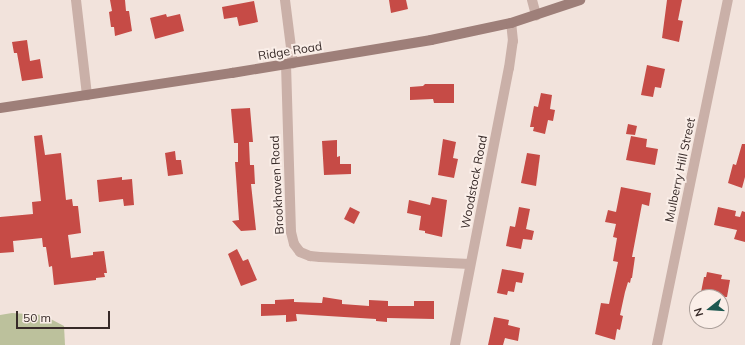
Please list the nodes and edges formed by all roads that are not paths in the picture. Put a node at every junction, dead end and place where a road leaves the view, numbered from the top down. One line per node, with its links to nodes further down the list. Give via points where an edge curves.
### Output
1 (76, 0): 9 (street)
2 (285, 0): 8 (street)
3 (532, 0): 6 (street)
4 (580, 0): 6 (main road, Ridge Road)
5 (728, 0): 13 (street, Mulberry Hill Street)
6 (536, 15): 7 (main road, Ridge Road)
7 (511, 23): 8 (main road, Ridge Road, via 438,39); 11 (street, Woodstock Road, via 513,40 510,68)
8 (290, 64): 9 (main road, Ridge Road); 11 (street, Brookhaven Road, via 291,232 294,244 300,252 320,257)
9 (87, 95): 10 (main road, Ridge Road)
10 (0, 108)
11 (470, 264): 12 (street, Woodstock Road)
12 (455, 345)
13 (657, 345)

